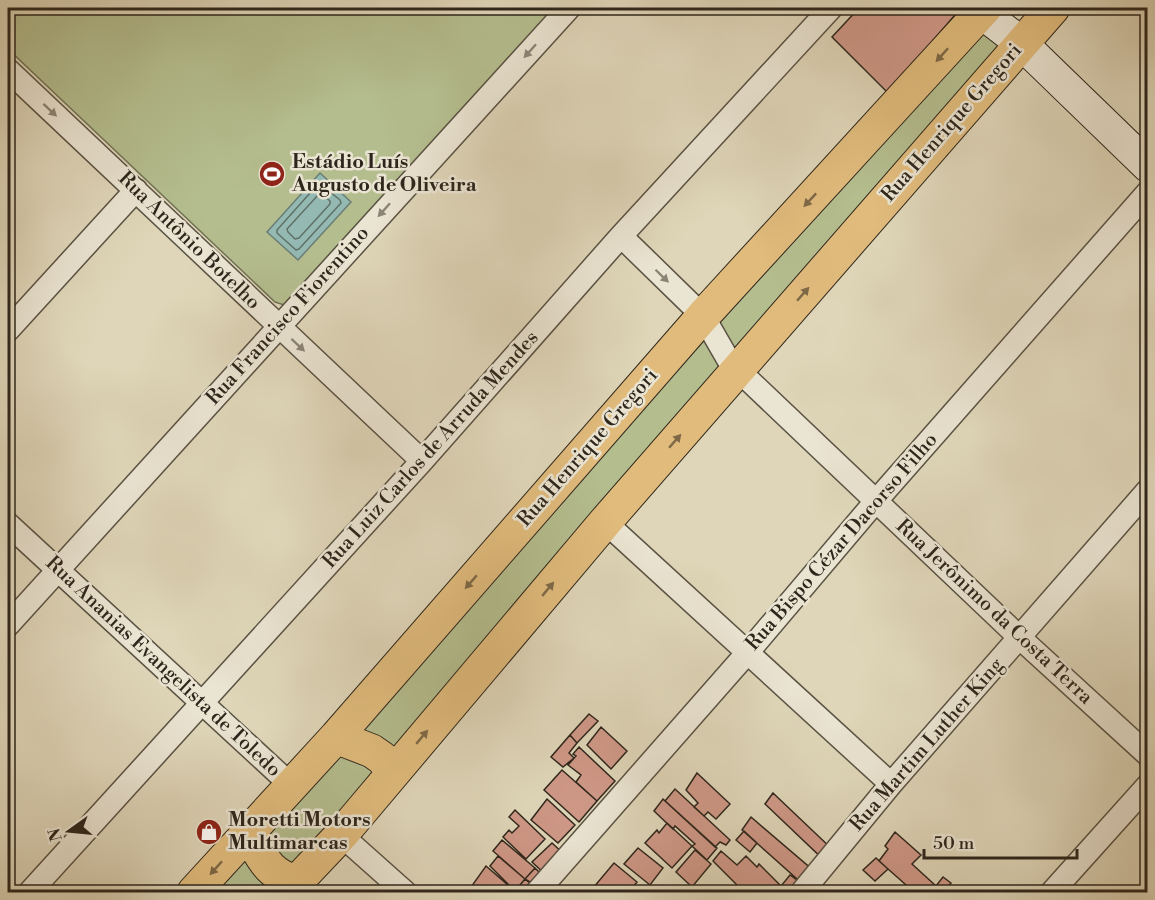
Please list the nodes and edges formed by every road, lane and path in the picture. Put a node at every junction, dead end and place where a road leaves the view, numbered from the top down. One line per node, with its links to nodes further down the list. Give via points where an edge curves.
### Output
1 (569, 8): 12 (street, Rua Francisco Fiorentino, one-way to 12)
2 (831, 8): 10 (street, Rua Luiz Carlos de Arruda Mendes)
3 (1053, 8): 5 (main road, Rua Henrique Gregori)
4 (980, 9): 5 (street); 11 (main road, Rua Henrique Gregori, one-way to 11)
5 (1021, 43): 7 (street); 14 (main road, Rua Henrique Gregori, one-way to 5)
6 (8, 70): 8 (street, Rua Antônio Botelho, one-way to 8)
7 (1148, 166)
8 (136, 190): 12 (street, Rua Antônio Botelho); 13 (street)
9 (1148, 192): 17 (street, Rua Bispo Cézar Dacorso Filho)
10 (621, 236): 11 (street, Rua Jerônimo da Costa Terra, one-way to 11); 15 (street, Rua Luiz Carlos de Arruda Mendes)
11 (703, 316): 14 (street, Rua Jerônimo da Costa Terra); 25 (main road, Rua Henrique Gregori, one-way to 25)
12 (278, 326): 15 (street, Rua Antônio Botelho, one-way to 15); 20 (street, Rua Francisco Fiorentino)
13 (8, 330)
14 (736, 369): 17 (street, Rua Jerônimo da Costa Terra); 18 (main road, Rua Henrique Gregori, one-way to 14)
15 (422, 461): 24 (street, Rua Luiz Carlos de Arruda Mendes)
16 (1148, 490): 22 (street, Rua Martim Luther King)
17 (876, 501): 22 (street, Rua Jerônimo da Costa Terra); 23 (street, Rua Bispo Cézar Dacorso Filho)
18 (605, 522): 23 (street); 27 (main road, Rua Henrique Gregori, one-way to 18)
19 (8, 524): 20 (street, Rua Ananias Evangelista de Toledo)
20 (57, 570): 21 (street, Rua Francisco Fiorentino); 24 (street, Rua Ananias Evangelista de Toledo)
21 (8, 625)
22 (1019, 637): 26 (street, Rua Jerônimo da Costa Terra); 28 (street, Rua Martim Luther King)
23 (748, 652): 28 (street); 37 (street, Rua Bispo Cézar Dacorso Filho)
24 (202, 704): 30 (street, Rua Ananias Evangelista de Toledo); 34 (street, Rua Luiz Carlos de Arruda Mendes)
25 (336, 737): 27 (main road, via 372,751); 30 (main road, Rua Henrique Gregori)
26 (1148, 755)
27 (393, 771): 32 (main road, Rua Henrique Gregori)
28 (891, 784): 38 (street, Rua Martim Luther King)
29 (1148, 784): 39 (street)
30 (291, 785): 31 (main road, Rua Henrique Gregori)
31 (248, 832): 33 (main road, via 273,870); 35 (main road, Rua Henrique Gregori, one-way to 35)
32 (341, 835): 33 (main road, Rua Henrique Gregori); 36 (street)
33 (292, 887)
34 (30, 892)
35 (194, 892)
36 (405, 892)
37 (537, 892)
38 (802, 892)
39 (1052, 892)

